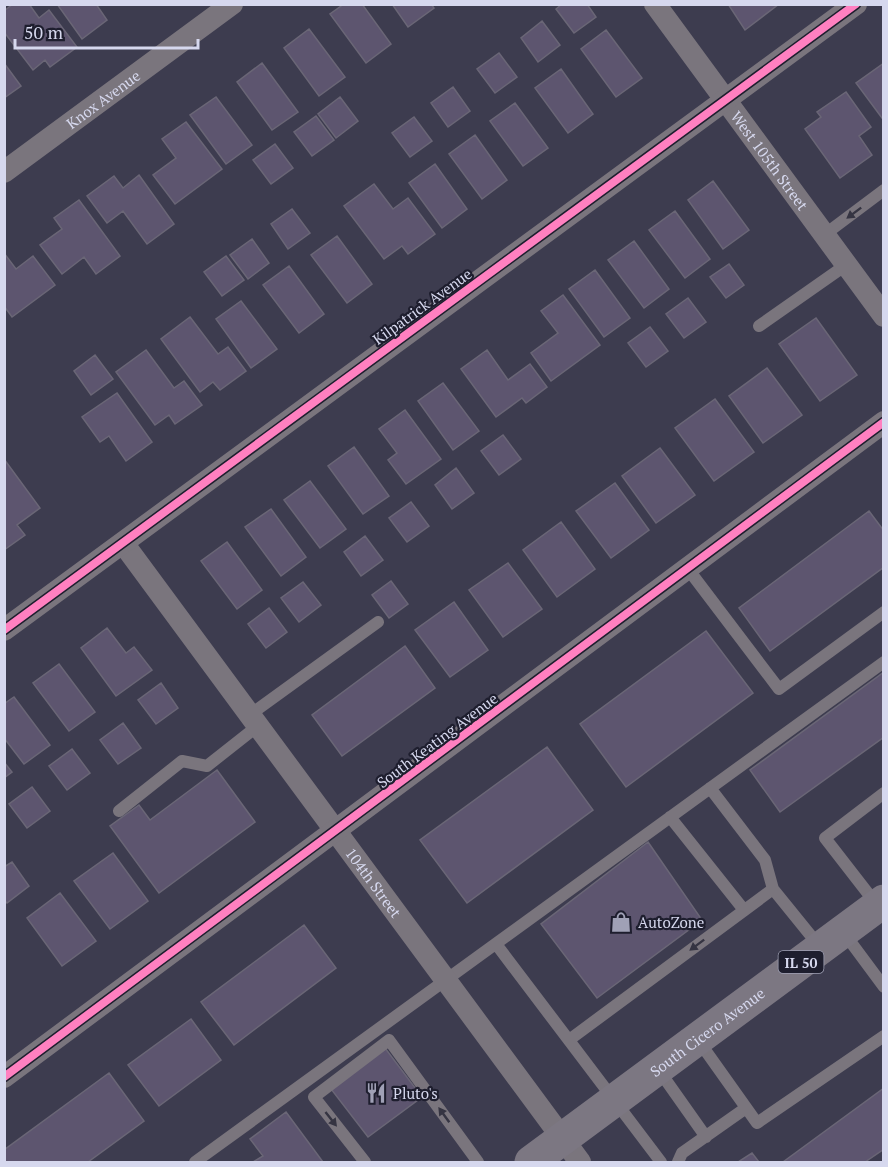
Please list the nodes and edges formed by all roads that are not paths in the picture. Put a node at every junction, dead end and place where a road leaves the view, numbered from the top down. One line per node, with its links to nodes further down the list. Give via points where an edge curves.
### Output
1 (232, 4): 5 (street, Knox Avenue)
2 (655, 4): 4 (street, West 105th Street)
3 (856, 4): 4 (street, Kilpatrick Avenue)
4 (725, 100): 7 (street, West 105th Street); 12 (street, Kilpatrick Avenue)
5 (4, 172)
6 (884, 190): 7 (lane, one-way to 7)
7 (824, 235): 8 (street, West 105th Street)
8 (846, 266): 9 (street, West 105th Street); 10 (lane)
9 (884, 316)
10 (759, 326)
11 (884, 422): 13 (street, South Keating Avenue)
12 (123, 543): 16 (street, Kilpatrick Avenue); 18 (street, 104th Street)
13 (688, 569): 14 (lane, via 779,689); 23 (street, South Keating Avenue)
14 (884, 612)
15 (378, 622): 18 (lane)
16 (4, 630)
17 (884, 662): 19 (lane)
18 (255, 720): 21 (lane, via 207,766 182,761); 23 (street, 104th Street)
19 (710, 788): 22 (lane); 24 (lane, via 765,860)
20 (884, 792): 25 (lane, via 825,838)
21 (119, 811)
22 (670, 817): 26 (lane); 28 (lane)
23 (337, 831): 29 (street, 104th Street); 35 (street, South Keating Avenue)
24 (773, 889): 26 (lane); 27 (lane)
25 (882, 907): 27 (main road, South Cicero Avenue / IL 50)
26 (744, 910): 33 (lane, one-way to 33)
27 (832, 940): 30 (lane); 32 (main road, South Cicero Avenue / IL 50)
28 (496, 944): 29 (lane); 33 (lane)
29 (446, 980): 39 (street, 104th Street); 40 (lane)
30 (884, 987)
31 (884, 1036): 37 (lane, via 757,1123)
32 (698, 1039): 34 (main road, South Cicero Avenue / IL 50); 37 (lane)
33 (569, 1040): 36 (lane)
34 (657, 1069): 36 (main road, South Cicero Avenue / IL 50); 38 (lane)
35 (4, 1077)
36 (614, 1101): 39 (main road, South Cicero Avenue / IL 50); 44 (lane)
37 (746, 1108): 38 (lane)
38 (706, 1137): 45 (lane, via 682,1153)
39 (571, 1151): 43 (main road, South Cicero Avenue / IL 50)
40 (195, 1162)
41 (365, 1162): 42 (lane, one-way to 41, via 389,1040 314,1097)
42 (478, 1162)
43 (531, 1162)
44 (661, 1162)
45 (678, 1162)

